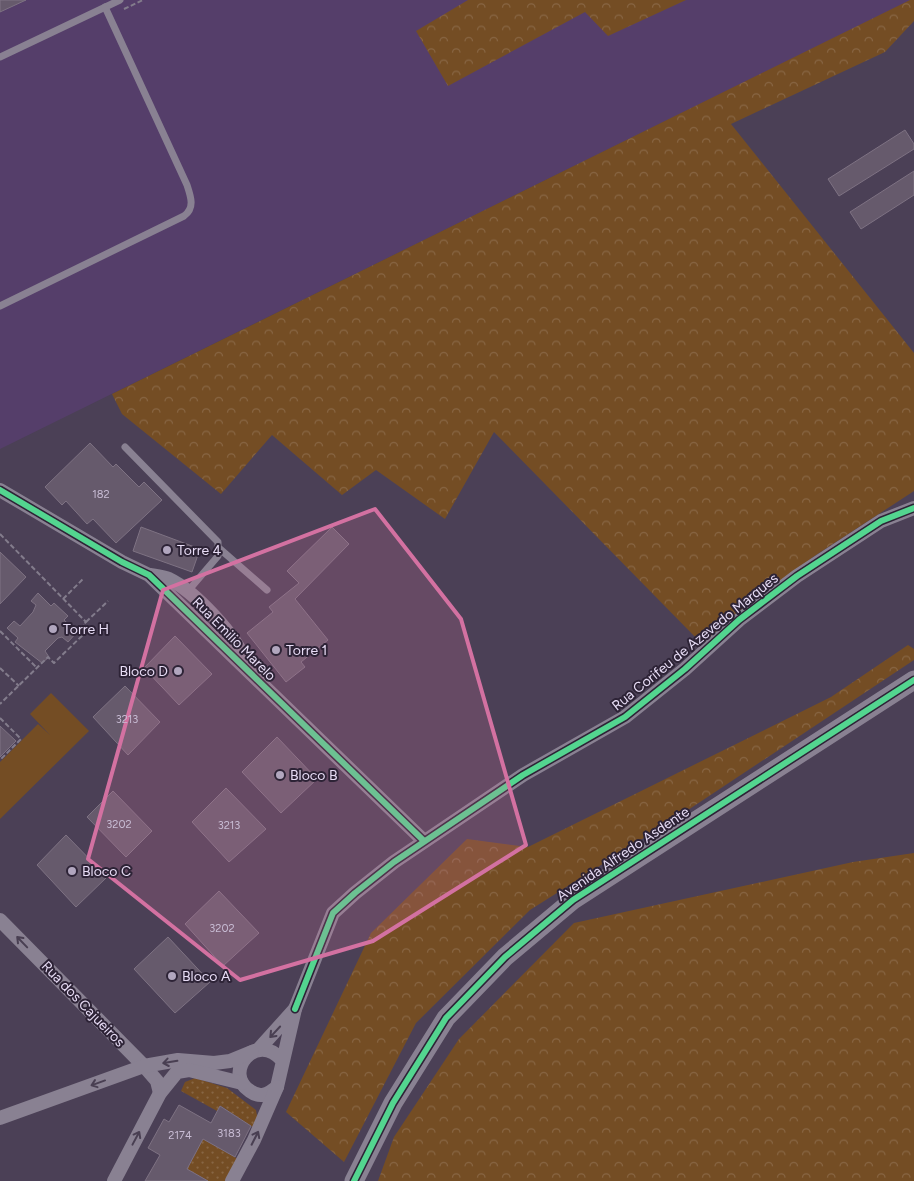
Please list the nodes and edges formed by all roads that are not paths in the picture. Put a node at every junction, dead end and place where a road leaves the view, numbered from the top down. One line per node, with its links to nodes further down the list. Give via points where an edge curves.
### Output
1 (120, 0): 2 (lane)
2 (105, 7): 3 (lane); 4 (lane, via 188,186 191,209 184,216)
3 (0, 57)
4 (0, 306)
5 (125, 447): 8 (lane, via 208,530)
6 (0, 490): 10 (street, Rua Emilio Marelo)
7 (914, 508): 12 (street, Rua Corifeu de Azevedo Marques, via 881,521 797,576 738,620 685,669 625,716 522,775)
8 (220, 549): 9 (lane); 10 (lane, via 218,556)
9 (267, 590)
10 (183, 596): 12 (street, Rua Emilio Marelo, via 215,628 248,672)
11 (914, 680): 24 (street, Avenida Alfredo Asdente, via 574,900 505,957 446,1018 393,1103)
12 (424, 842): 14 (street, Rua Corifeu de Azevedo Marques, via 333,913)
13 (0, 920): 17 (street, Rua dos Cajueiros, one-way to 13)
14 (294, 1009): 15 (street, one-way to 15); 16 (street)
15 (255, 1051): 16 (street, via 272,1052); 17 (street, one-way to 17, via 230,1061 178,1060); 18 (street, via 242,1062)
16 (282, 1060): 19 (street)
17 (144, 1066): 20 (street, Rua dos Cajueiros, via 157,1081); 21 (street, one-way to 21)
18 (242, 1083): 19 (street, via 258,1095 266,1095); 20 (street, via 189,1070 177,1072)
19 (277, 1087): 23 (street, one-way to 19)
20 (160, 1093): 22 (street, one-way to 20)
21 (0, 1118)
22 (114, 1181)
23 (232, 1181)
24 (354, 1181)

